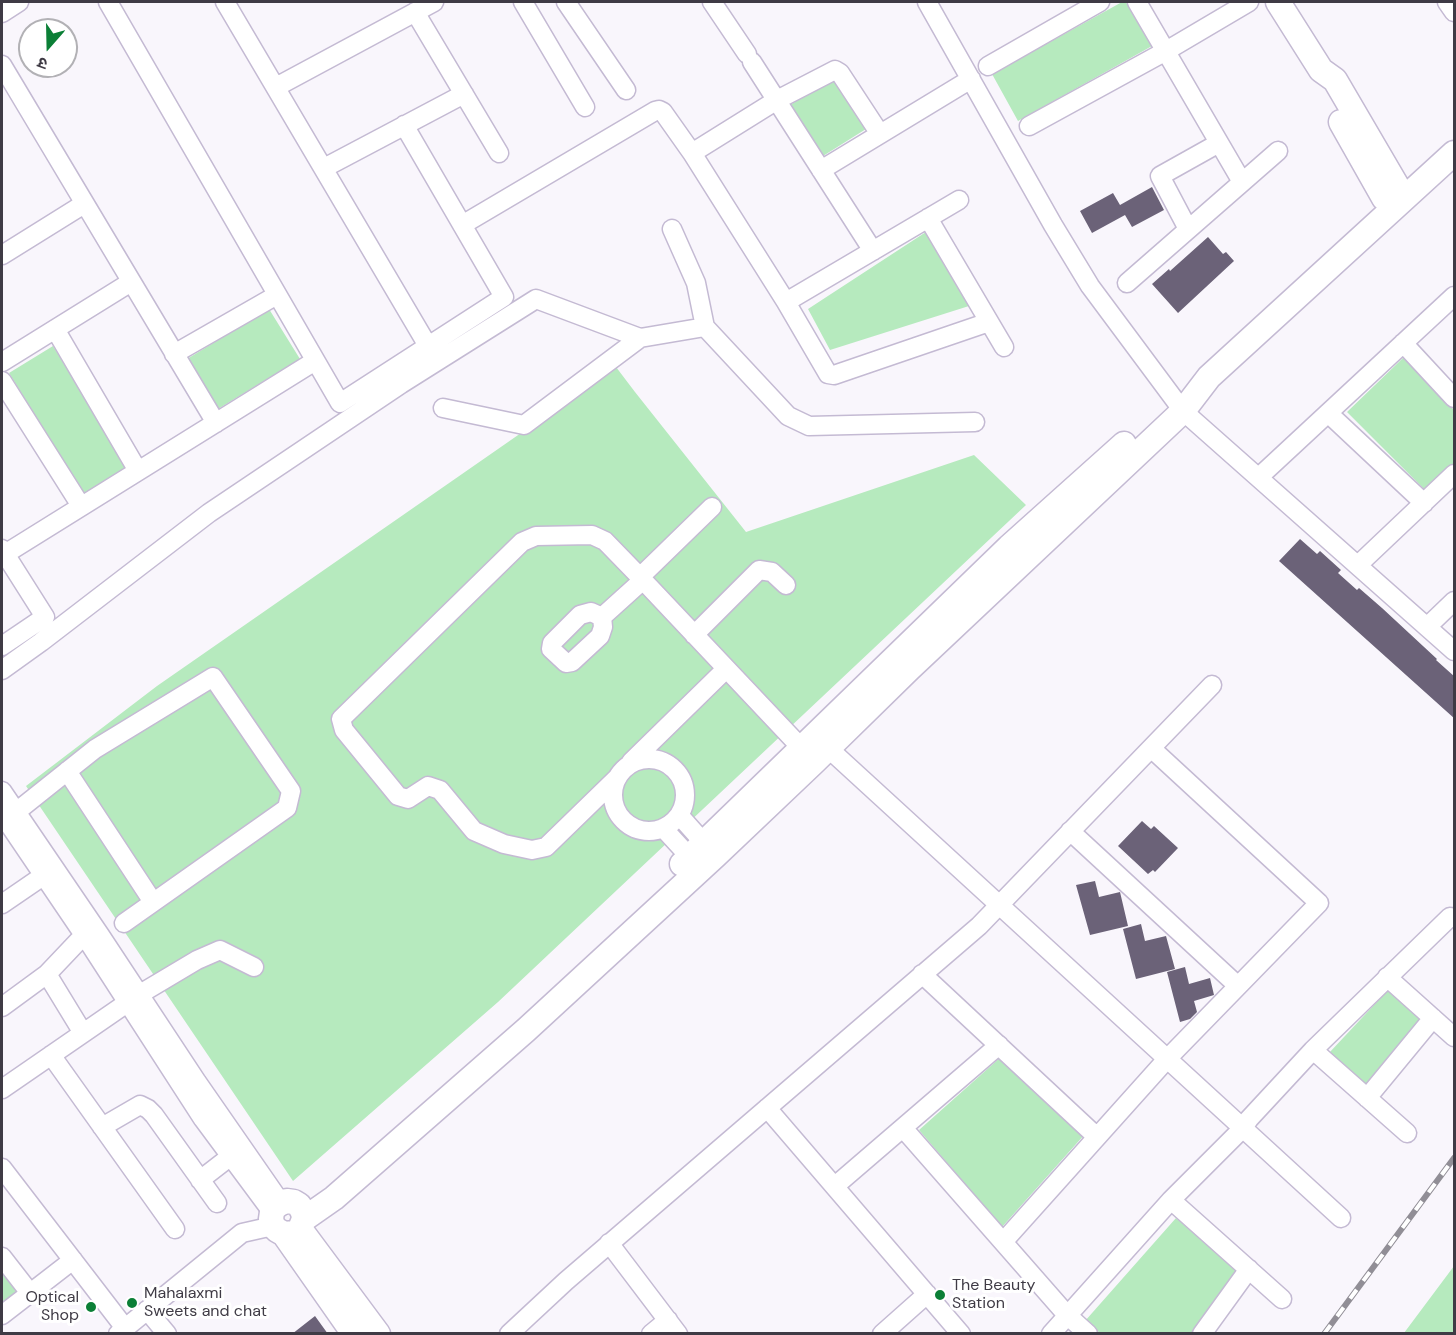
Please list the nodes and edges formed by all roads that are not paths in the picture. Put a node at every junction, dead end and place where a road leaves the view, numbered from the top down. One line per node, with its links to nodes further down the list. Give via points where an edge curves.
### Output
1 (19, 2): 16 (street)
2 (108, 2): 49 (street)
3 (434, 2): 14 (street)
4 (523, 2): 25 (street)
5 (566, 2): 22 (street)
6 (712, 2): 24 (street)
7 (927, 2): 20 (street)
8 (1100, 2): 19 (street)
9 (1137, 2): 17 (street)
10 (1249, 2): 17 (street)
11 (1278, 2): 38 (main road, via 1321,70 1322,88)
12 (1447, 2): 15 (street)
13 (232, 4): 21 (street)
14 (415, 12): 21 (street); 23 (street)
15 (1455, 12)
16 (2, 13)
17 (1166, 51): 27 (street); 30 (street)
18 (2, 65): 40 (street)
19 (988, 66)
20 (971, 79): 29 (street); 64 (street, via 1090,286)
21 (276, 87): 35 (street)
22 (626, 90)
23 (464, 94): 26 (street); 32 (street)
24 (777, 100): 29 (street, via 838,71); 33 (street); 36 (street)
25 (585, 107)
26 (404, 125): 35 (street); 42 (street)
27 (1029, 126)
28 (1455, 133): 38 (main road)
29 (880, 135): 36 (street)
30 (1219, 143): 37 (street); 44 (street, via 1160,176)
31 (1278, 151): 37 (street)
32 (499, 153)
33 (692, 153): 42 (street, via 663,112 655,111); 51 (street)
34 (1455, 153): 38 (main road)
35 (324, 168): 57 (street)
36 (821, 170): 45 (street)
37 (1242, 182): 44 (street)
38 (1394, 198): 64 (main road, via 1335,243)
39 (959, 200): 41 (street)
40 (84, 204): 46 (street); 47 (street)
41 (928, 218): 45 (street); 52 (street)
42 (462, 225): 57 (street, via 504,297)
43 (672, 229): 53 (street, via 696,283)
44 (1188, 229): 48 (street)
45 (873, 251): 51 (street)
46 (2, 255)
47 (131, 282): 54 (street); 59 (street)
48 (1127, 284)
49 (277, 295): 59 (street); 60 (street)
50 (1455, 296): 56 (street)
51 (786, 302): 52 (street, via 825,372 831,375)
52 (989, 322): 58 (street)
53 (705, 327): 55 (street); 67 (street, via 788,416 809,426)
54 (55, 329): 61 (street); 69 (street)
55 (640, 338): 65 (street, via 524,425); 86 (street, via 536,299 209,513)
56 (1403, 343): 63 (street); 66 (street)
57 (428, 346): 60 (street, via 340,403)
58 (1004, 347)
59 (174, 354): 68 (street)
60 (315, 361): 68 (street)
61 (2, 362)
62 (2, 381): 73 (street)
63 (1455, 398)
64 (1178, 405): 71 (street); 88 (main road, via 1009,547)
65 (443, 408)
66 (1328, 413): 71 (street); 72 (street)
67 (975, 422)
68 (216, 423): 69 (street)
69 (138, 471): 73 (street)
70 (1455, 474): 72 (street)
71 (1259, 477): 76 (street)
72 (1424, 503): 76 (street)
73 (81, 506): 75 (street)
74 (712, 507): 77 (street)
75 (3, 551): 83 (street, via 45,617)
76 (1358, 565): 81 (street)
77 (642, 578): 80 (street); 82 (street); 91 (street, via 604,541 592,535 536,536 522,542 341,719 344,730 398,796 408,800 428,786 440,790 474,831 504,844 532,850 546,847)
78 (786, 585): 82 (street, via 772,572 759,570)
79 (1455, 602): 81 (street)
80 (602, 617)
81 (1428, 626): 84 (street)
82 (694, 635): 85 (street)
83 (2, 646)
84 (1455, 651)
85 (726, 669): 88 (street); 91 (street)
86 (2, 670)
87 (1212, 685): 89 (street)
88 (815, 748): 97 (main road); 101 (street)
89 (1151, 748): 96 (street); 109 (street, via 1319,903)
90 (67, 771): 93 (street); 99 (street); 99 (street, via 95,749 213,677 291,791 287,808)
91 (622, 772): 94 (street, via 637,761 649,759 671,767 684,785); 95 (street, via 614,788 618,812 635,828)
92 (2, 791): 93 (street)
93 (9, 813): 98 (street)
94 (679, 815): 95 (street); 97 (street)
95 (663, 828): 97 (street)
96 (1070, 831): 101 (street); 109 (street)
97 (702, 856): 134 (main road)
98 (49, 873): 100 (street); 104 (street)
99 (153, 902): 103 (street)
100 (2, 904)
101 (999, 904): 107 (street); 118 (street)
102 (1455, 918): 108 (street, via 1450,917)
103 (124, 923)
104 (89, 931): 106 (street); 110 (street)
105 (254, 967): 110 (street, via 220,950)
106 (47, 974): 111 (street); 113 (street)
107 (922, 974): 115 (street); 122 (street)
108 (1387, 977): 112 (street); 116 (street)
109 (1238, 986): 118 (street)
110 (133, 998): 113 (street); 120 (street)
111 (2, 1007)
112 (1433, 1018): 114 (street); 121 (street)
113 (83, 1033): 117 (street)
114 (1455, 1037)
115 (999, 1045): 124 (street); 127 (street)
116 (1313, 1050): 121 (street); 125 (street)
117 (51, 1055): 119 (street); 123 (street)
118 (1167, 1059): 125 (street); 127 (street)
119 (3, 1086)
120 (191, 1086): 128 (street, via 203,1119); 134 (street)
121 (1367, 1098): 126 (street)
122 (768, 1108): 131 (street); 138 (street)
123 (102, 1127): 130 (street, via 140,1105 148,1108); 136 (street)
124 (903, 1128): 131 (street); 137 (street)
125 (1243, 1128): 132 (street); 135 (street)
126 (1407, 1132)
127 (1097, 1137): 137 (street)
128 (231, 1156): 130 (street); 134 (street)
129 (2, 1168): 140 (street)
130 (200, 1180): 133 (street)
131 (835, 1186): 143 (street)
132 (1171, 1200): 141 (street); 147 (street)
133 (217, 1203)
134 (287, 1218): 145 (street, via 242,1233); 151 (main road); 152 (main road)
135 (1341, 1218)
136 (175, 1229)
137 (1003, 1242): 147 (street)
138 (609, 1243): 148 (street); 153 (street)
139 (2, 1257): 142 (street)
140 (73, 1260): 142 (street); 149 (street)
141 (1249, 1269): 144 (street); 159 (street)
142 (30, 1293): 146 (street)
143 (927, 1294): 155 (street); 156 (street)
144 (1282, 1299)
145 (147, 1310): 149 (street); 150 (street)
146 (2, 1315)
147 (1067, 1315): 157 (street); 158 (street)
148 (673, 1327): 154 (street)
149 (121, 1331)
150 (167, 1334)
151 (354, 1334)
152 (378, 1334)
153 (509, 1334)
154 (651, 1334)
155 (882, 1334)
156 (961, 1334)
157 (1051, 1334)
158 (1088, 1334)
159 (1202, 1334)

